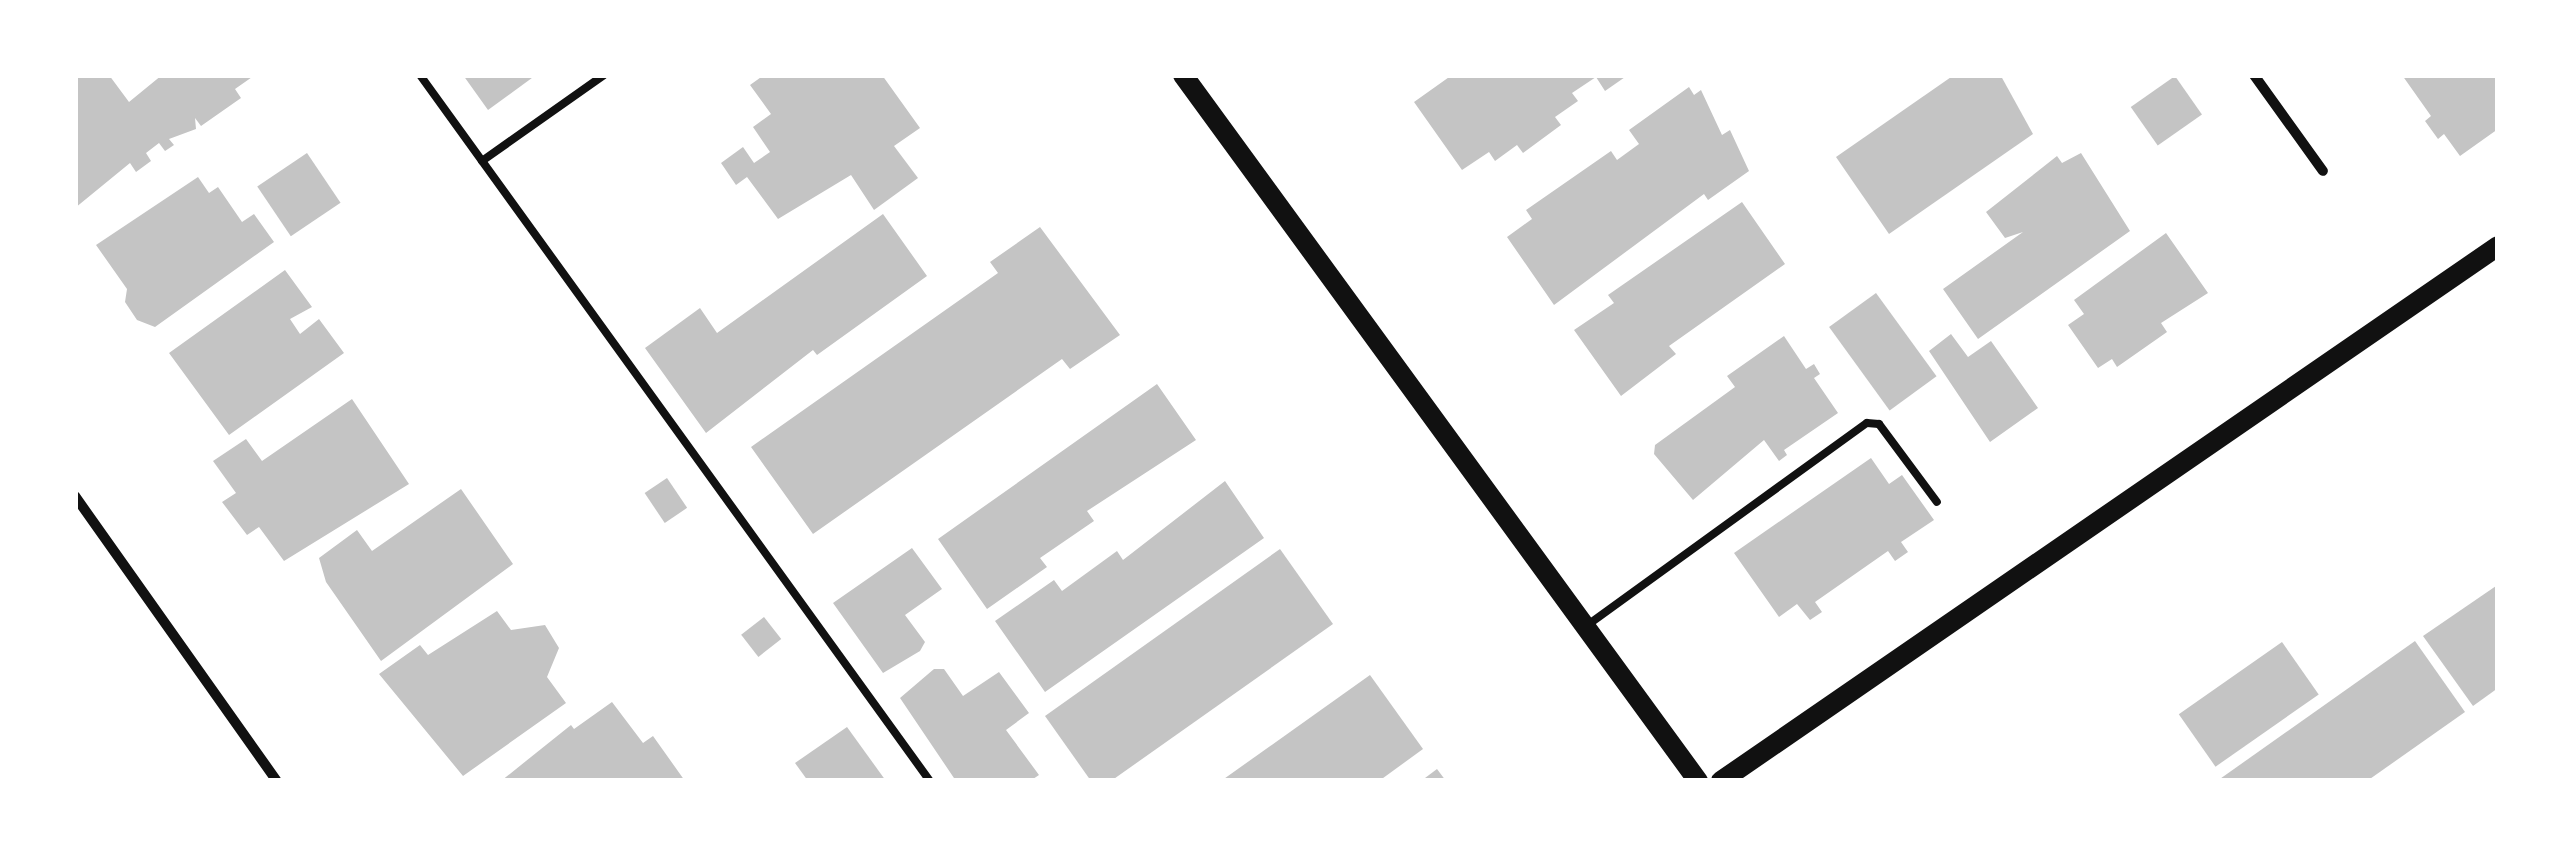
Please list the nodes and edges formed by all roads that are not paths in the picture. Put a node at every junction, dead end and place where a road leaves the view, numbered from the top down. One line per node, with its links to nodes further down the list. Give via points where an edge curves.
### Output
1 (420, 75): 5 (lane)
2 (604, 75): 5 (lane)
3 (1183, 75): 10 (main road)
4 (2254, 75): 6 (street)
5 (482, 161): 12 (lane)
6 (2323, 171)
7 (2498, 246): 14 (main road)
8 (75, 496): 11 (street)
9 (1938, 502): 10 (lane, via 1879,424 1867,424)
10 (1585, 627): 13 (main road)
11 (277, 781)
12 (930, 781)
13 (1698, 781)
14 (1721, 781)

